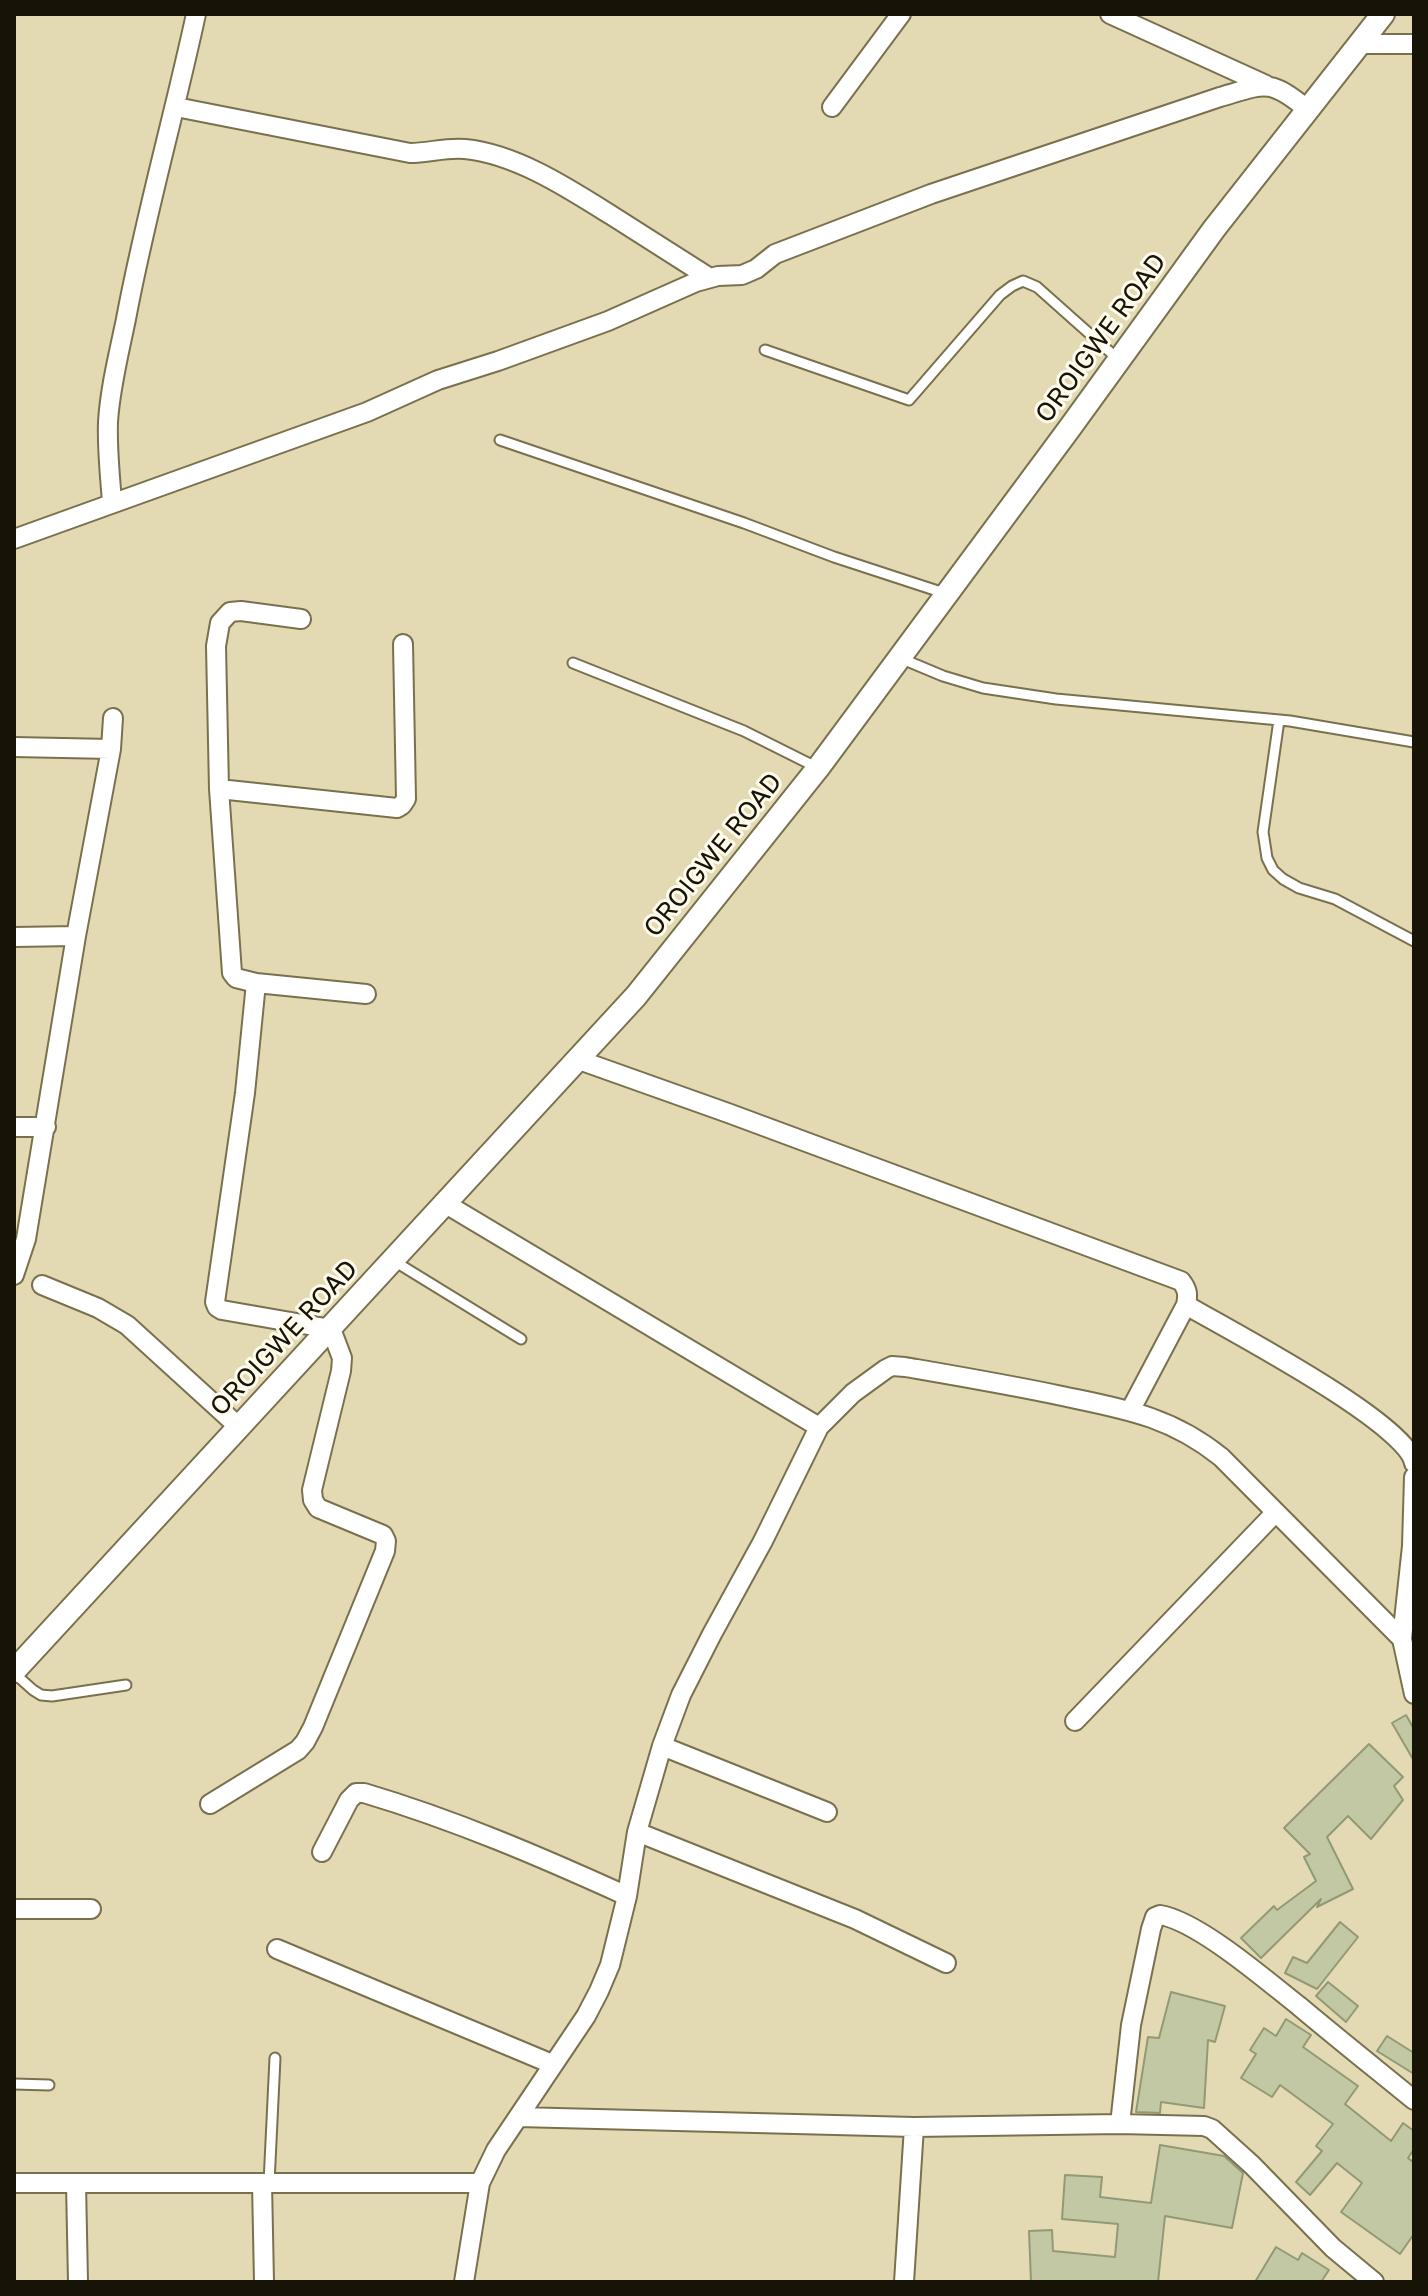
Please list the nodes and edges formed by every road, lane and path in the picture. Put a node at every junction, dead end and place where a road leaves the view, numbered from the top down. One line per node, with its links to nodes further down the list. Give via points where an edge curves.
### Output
1 (196, 14): 8 (street)
2 (901, 14): 9 (street)
3 (1110, 14): 7 (street)
4 (1383, 14): 5 (street, OROIGWE ROAD)
5 (1360, 44): 6 (street); 10 (street, OROIGWE ROAD)
6 (1414, 44)
7 (1266, 85): 10 (street); 11 (street, via 931,194 775,254 742,275)
8 (176, 107): 11 (street, via 410,153 450,148 492,154 570,189); 15 (street, via 134,276 108,420)
9 (832, 107)
10 (1307, 109): 13 (street, OROIGWE ROAD)
11 (710, 278): 15 (street, via 367,412)
12 (765, 350): 13 (lane, via 909,400 1000,295 1023,281 1037,287)
13 (1119, 360): 17 (street, OROIGWE ROAD)
14 (500, 440): 17 (lane)
15 (112, 502): 16 (street)
16 (14, 539)
17 (948, 594): 20 (street, OROIGWE ROAD)
18 (301, 619): 28 (street, via 241,611 230,612 220,623)
19 (403, 644): 28 (street, via 402,805)
20 (900, 658): 23 (lane, via 983,688); 27 (street, OROIGWE ROAD)
21 (573, 663): 27 (lane, via 744,731)
22 (113, 718): 26 (street)
23 (1279, 720): 24 (lane); 31 (lane, via 1263,832 1273,870 1299,888 1335,899)
24 (1414, 742)
25 (14, 747): 26 (street)
26 (111, 749): 29 (street)
27 (818, 768): 34 (street, OROIGWE ROAD)
28 (219, 789): 32 (street, via 232,973)
29 (76, 936): 30 (street); 36 (street)
30 (14, 937)
31 (1414, 941)
32 (256, 983): 33 (street); 42 (street, via 215,1302 222,1310)
33 (366, 994)
34 (579, 1060): 37 (street, OROIGWE ROAD); 41 (street, via 1164,1274 1187,1288)
35 (14, 1127): 36 (street)
36 (46, 1127): 39 (street, via 26,1239)
37 (446, 1204): 38 (street, OROIGWE ROAD); 46 (street)
38 (394, 1261): 42 (street, OROIGWE ROAD); 43 (lane)
39 (14, 1275)
40 (42, 1285): 45 (street, via 127,1325)
41 (1186, 1305): 44 (street); 47 (street, via 1335,1391 1408,1448)
42 (331, 1329): 45 (street, OROIGWE ROAD); 56 (street, via 341,1371 313,1500 318,1508 383,1535 385,1551 305,1742)
43 (521, 1339)
44 (1130, 1411): 46 (street, via 892,1366 853,1393); 49 (street, via 1200,1440)
45 (239, 1427): 51 (street, OROIGWE ROAD)
46 (819, 1427): 55 (street, via 681,1695)
47 (1414, 1463)
48 (1414, 1477): 50 (street)
49 (1275, 1513): 50 (street); 54 (street)
50 (1402, 1639): 53 (street)
51 (14, 1672): 52 (lane, via 41,1695)
52 (126, 1685)
53 (1414, 1694)
54 (1075, 1721)
55 (662, 1746): 57 (street); 58 (street)
56 (210, 1804)
57 (827, 1812)
58 (637, 1832): 60 (street); 64 (street, via 855,1919)
59 (322, 1852): 60 (street, via 349,1800 364,1793 439,1815)
60 (627, 1896): 66 (street, via 599,1991)
61 (14, 1909): 62 (street)
62 (91, 1909)
63 (277, 1949): 66 (street)
64 (946, 1963)
65 (275, 2058): 75 (lane)
66 (552, 2064): 70 (street)
67 (14, 2084): 68 (lane)
68 (49, 2085)
69 (1414, 2100): 71 (street, via 1249,1966 1181,1922 1160,1915 1151,1929 1131,2025)
70 (518, 2117): 72 (street); 76 (street)
71 (1120, 2124): 72 (street); 81 (street, via 1212,2129)
72 (914, 2127): 80 (street)
73 (14, 2183): 74 (street)
74 (76, 2183): 75 (street); 77 (street)
75 (266, 2183): 76 (street); 78 (street)
76 (480, 2183): 79 (street)
77 (78, 2282)
78 (264, 2282)
79 (464, 2282)
80 (904, 2282)
81 (1374, 2282)

